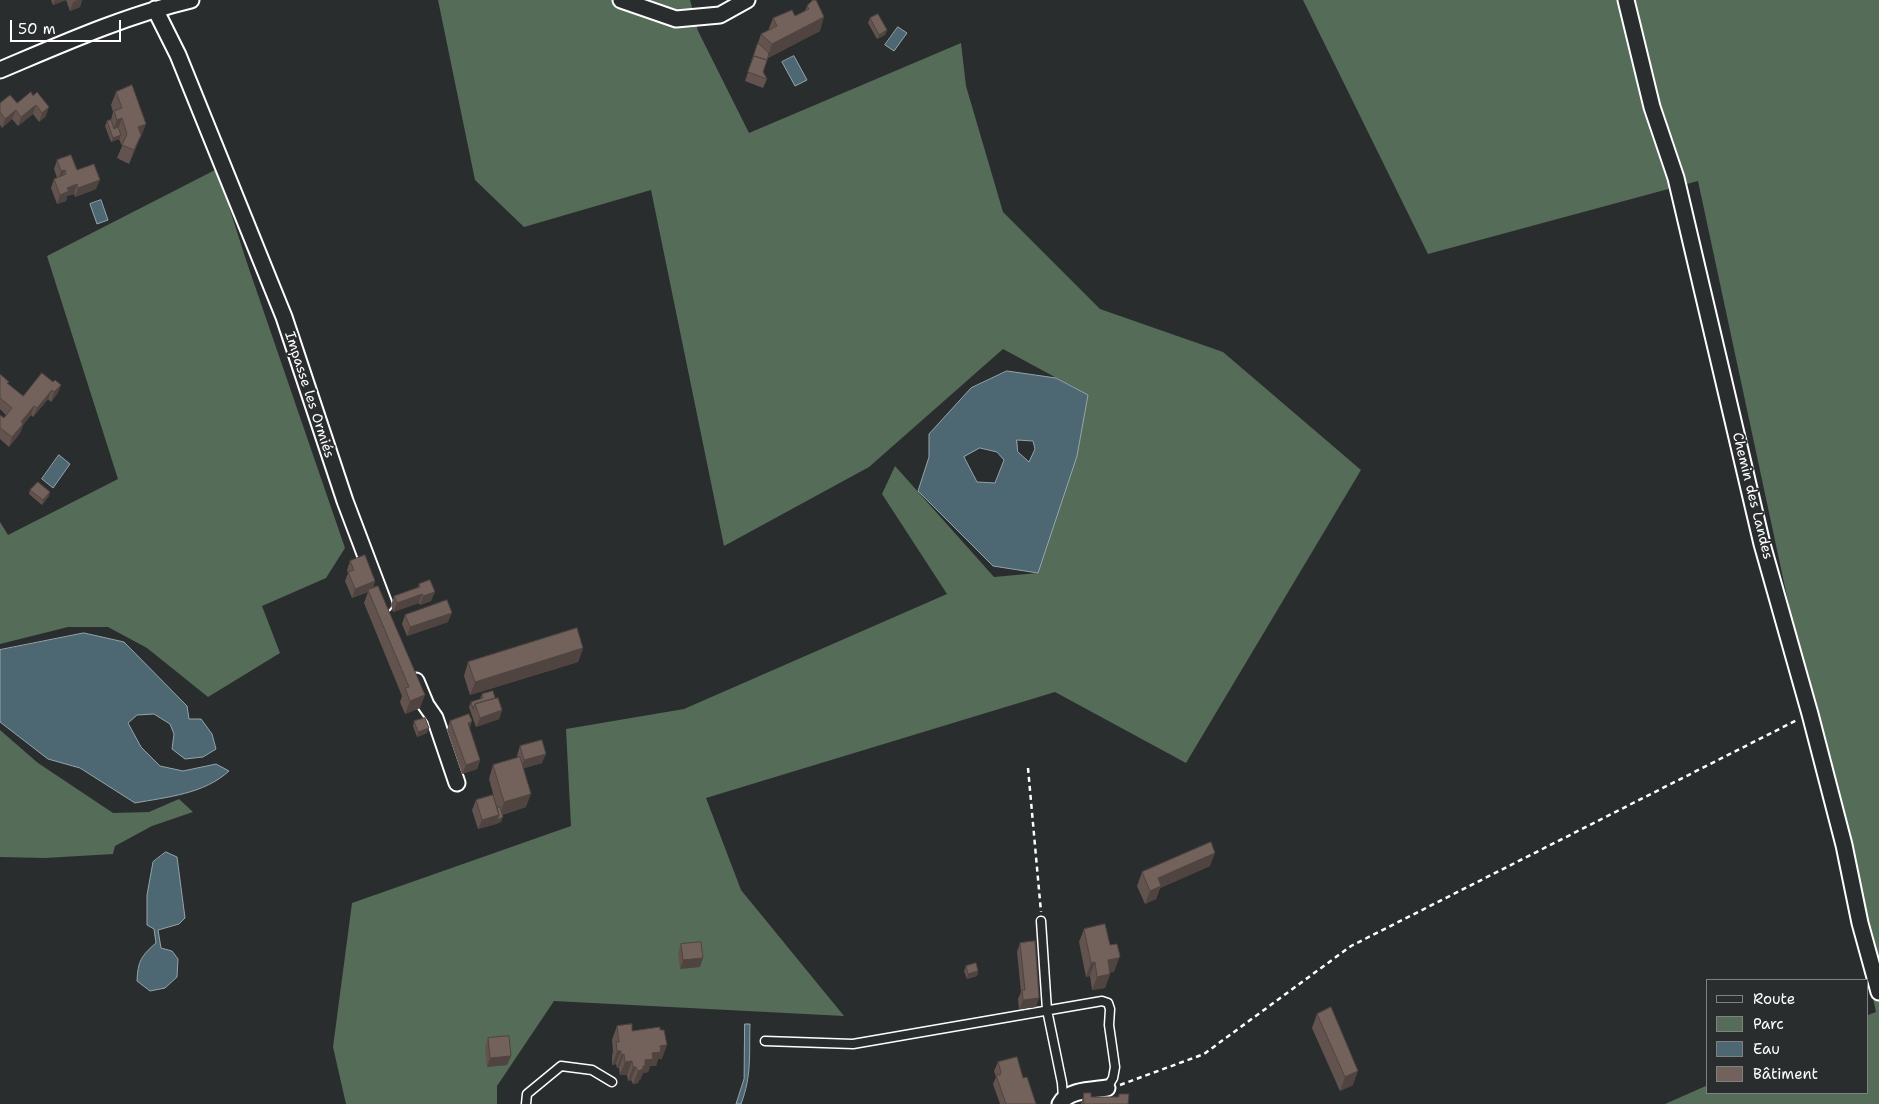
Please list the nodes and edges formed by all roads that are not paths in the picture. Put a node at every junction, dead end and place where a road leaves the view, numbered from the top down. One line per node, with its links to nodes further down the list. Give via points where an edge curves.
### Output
1 (191, 0): 5 (street)
2 (621, 0): 3 (street, via 676,19 720,15)
3 (747, 0)
4 (1626, 0): 11 (street, Chemin des Landes, via 1652,107 1676,178 1762,544 1810,714)
5 (155, 9): 6 (street, via 109,24); 7 (street, Impasse les Ormiés, via 178,55 284,317 345,501)
6 (0, 70)
7 (388, 614)
8 (411, 668): 9 (street, via 435,718)
9 (456, 783)
10 (1041, 921): 12 (lane)
11 (1879, 992)
12 (1047, 1010): 13 (lane, via 853,1044); 15 (lane, via 1102,1001 1108,1003 1114,1067 1113,1078); 16 (lane, via 1062,1083)
13 (765, 1041)
14 (612, 1082): 17 (lane, via 592,1070 561,1066 527,1094)
15 (1107, 1088): 16 (street, via 1072,1095)
16 (1062, 1101)
17 (526, 1104)

